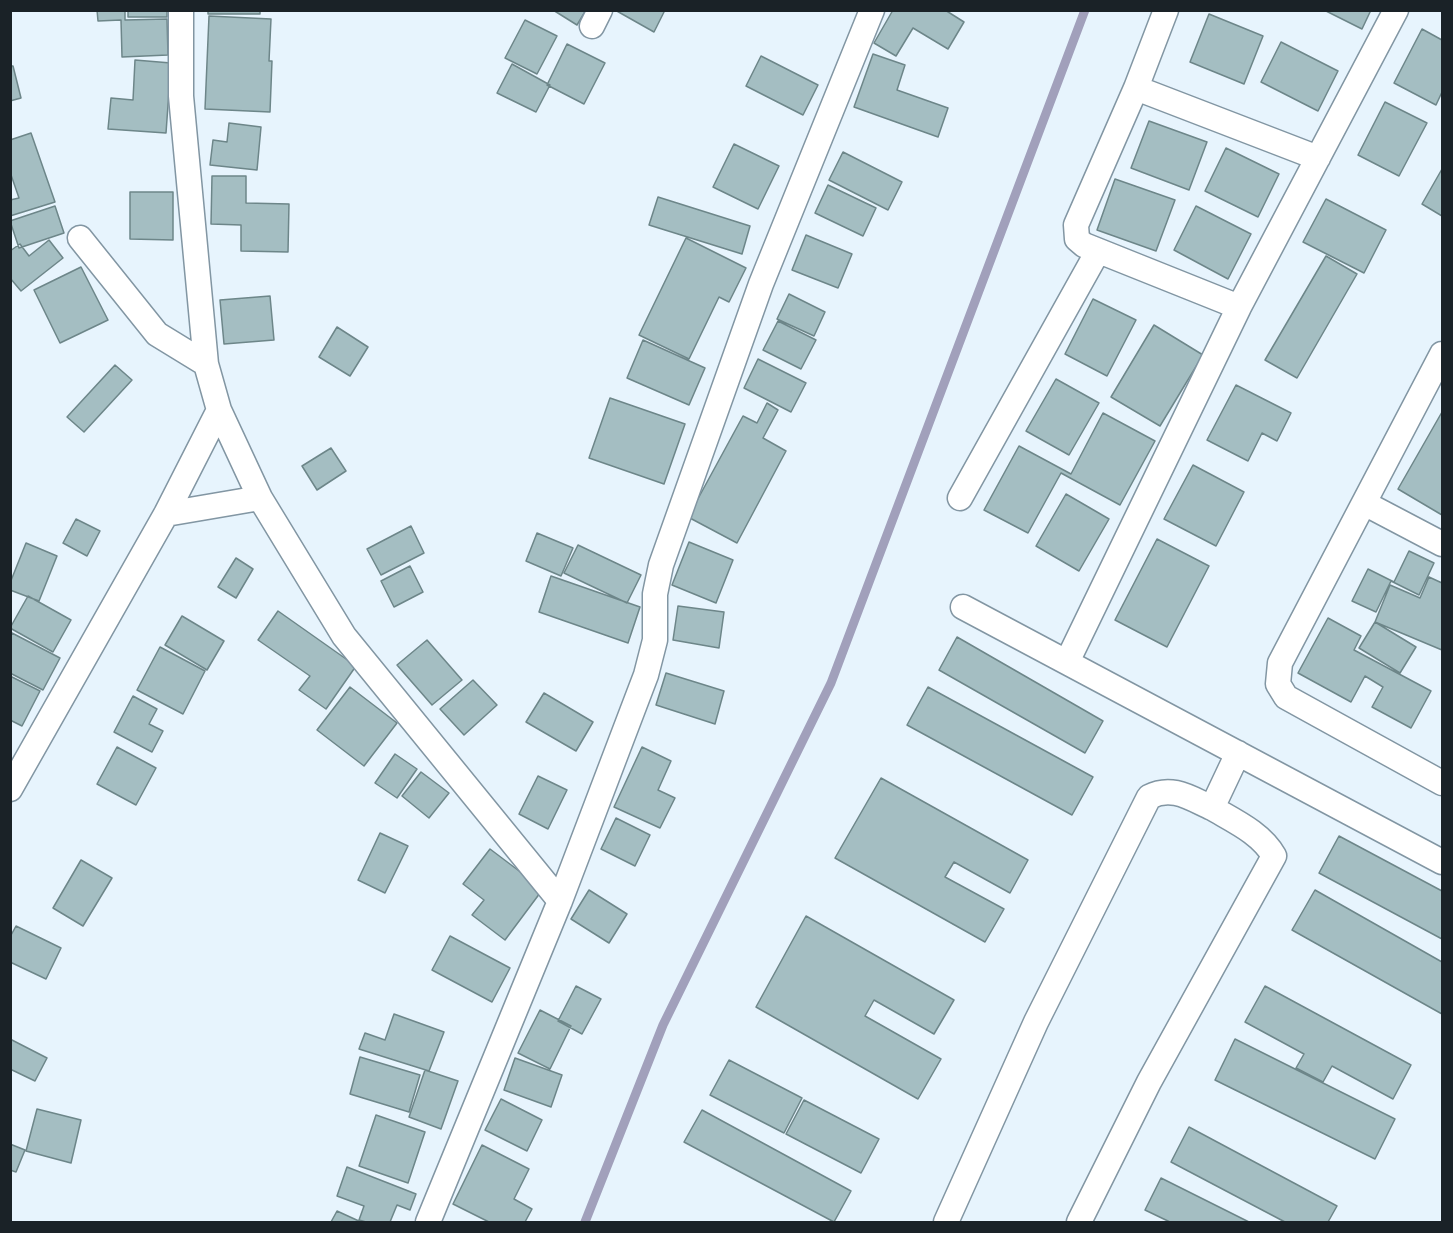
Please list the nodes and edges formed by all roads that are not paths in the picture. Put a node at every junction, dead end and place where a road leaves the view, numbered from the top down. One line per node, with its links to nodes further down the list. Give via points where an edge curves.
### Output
1 (181, 10): 11 (street, via 181,96)
2 (873, 10): 25 (street, via 760,284 661,565 655,594 655,640 646,675)
3 (1166, 10): 5 (street)
4 (1396, 10): 6 (street)
5 (1136, 88): 6 (street); 8 (street, via 1076,225 1077,239)
6 (1318, 158): 9 (street)
7 (80, 238): 11 (street, via 157,334)
8 (1098, 251): 9 (street); 14 (street)
9 (1239, 307): 19 (street)
10 (1443, 354): 15 (street)
11 (206, 364): 12 (street)
12 (219, 410): 13 (street); 16 (street)
13 (260, 498): 16 (street); 25 (street, via 344,636)
14 (960, 498)
15 (1365, 504): 17 (street); 21 (street, via 1280,663 1278,684 1286,697)
16 (166, 514): 22 (street)
17 (1443, 544)
18 (963, 607): 19 (street)
19 (1067, 662): 20 (street)
20 (1238, 753): 23 (street); 24 (street)
21 (1443, 783)
22 (10, 789)
23 (1212, 808): 27 (street, via 1176,792 1161,791 1149,796 1036,1022); 28 (street, via 1256,834 1274,856 1149,1082)
24 (1443, 862)
25 (560, 901): 26 (street)
26 (428, 1222)
27 (946, 1222)
28 (1079, 1222)

